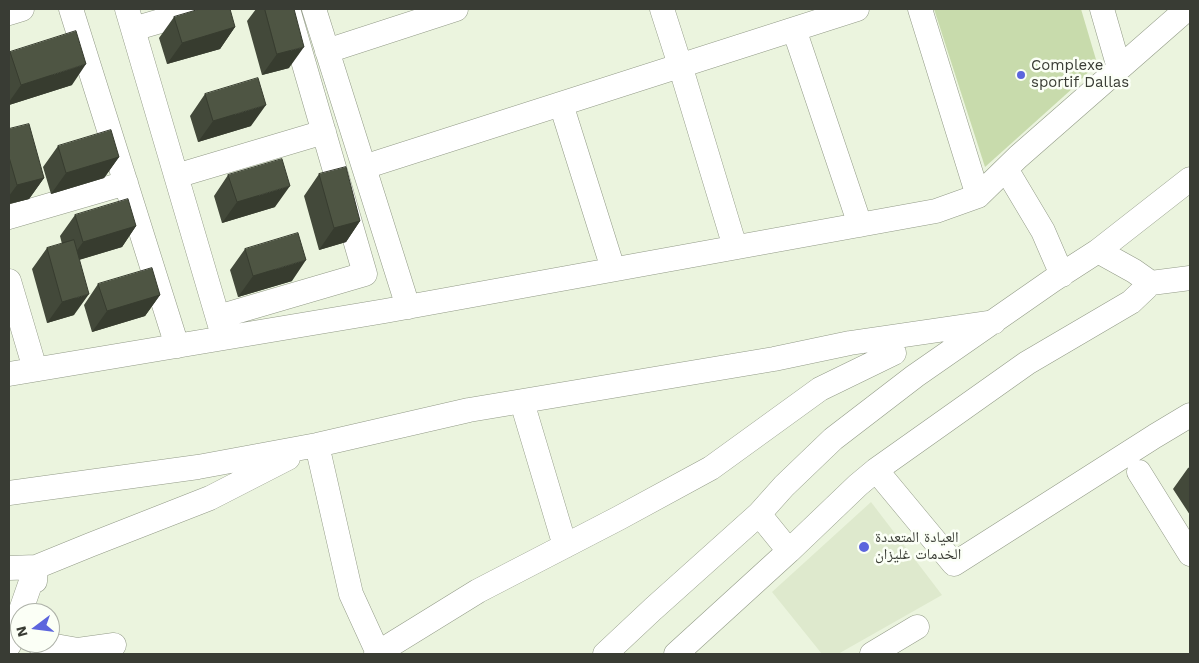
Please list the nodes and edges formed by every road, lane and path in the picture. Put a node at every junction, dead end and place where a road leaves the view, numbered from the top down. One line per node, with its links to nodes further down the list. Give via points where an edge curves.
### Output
1 (21, 9): 12 (street)
2 (71, 9): 24 (street)
3 (202, 9): 13 (street)
4 (288, 9): 19 (street)
5 (314, 9): 15 (street)
6 (456, 9): 15 (street)
7 (662, 9): 16 (street)
8 (857, 9): 14 (street)
9 (920, 9): 25 (street)
10 (1102, 9): 17 (street)
11 (1186, 9): 17 (street)
12 (9, 13)
13 (130, 19): 22 (street)
14 (794, 29): 16 (street); 27 (street)
15 (327, 51): 20 (street)
16 (680, 65): 18 (street); 28 (street)
17 (1120, 68): 21 (street)
18 (562, 104): 20 (street); 30 (street)
19 (324, 132): 22 (street); 37 (street, via 365,274)
20 (364, 167): 35 (street)
21 (1006, 169): 25 (street); 31 (street, via 1043,231)
22 (176, 176): 37 (street)
23 (1190, 179): 29 (street)
24 (126, 184): 26 (street); 39 (street)
25 (978, 196): 27 (street, via 936,211)
26 (9, 217)
27 (860, 225): 28 (street)
28 (735, 247): 30 (street)
29 (1098, 252): 31 (street); 34 (street)
30 (613, 269): 35 (street)
31 (1062, 274): 36 (street)
32 (1190, 278): 34 (street)
33 (9, 281): 41 (street)
34 (1151, 283): 47 (street, via 1131,302 1027,364)
35 (408, 307): 37 (street)
36 (994, 322): 38 (street); 43 (street)
37 (220, 328): 39 (street)
38 (850, 343): 40 (street); 44 (street, via 774,360)
39 (176, 346): 41 (street)
40 (894, 354): 43 (street); 51 (street, via 820,389 711,468)
41 (35, 370): 42 (street)
42 (9, 374)
43 (914, 376): 50 (street, via 833,439)
44 (522, 402): 46 (street, via 469,410); 51 (street)
45 (1187, 423): 47 (street, via 1154,436 954,564)
46 (313, 446): 49 (street, via 198,467); 54 (street, via 210,498); 61 (street, via 351,594)
47 (876, 470): 52 (street)
48 (1139, 472): 53 (street)
49 (9, 493)
50 (759, 514): 52 (street); 62 (street)
51 (565, 546): 61 (street, via 478,591)
52 (790, 551): 63 (street)
53 (1190, 554)
54 (36, 567): 55 (street); 56 (street); 57 (street)
55 (9, 568)
56 (23, 603)
57 (34, 603)
58 (917, 627): 64 (street)
59 (114, 645): 60 (street, via 78,650)
60 (60, 647)
61 (377, 654)
62 (605, 654)
63 (676, 654)
64 (874, 654)

